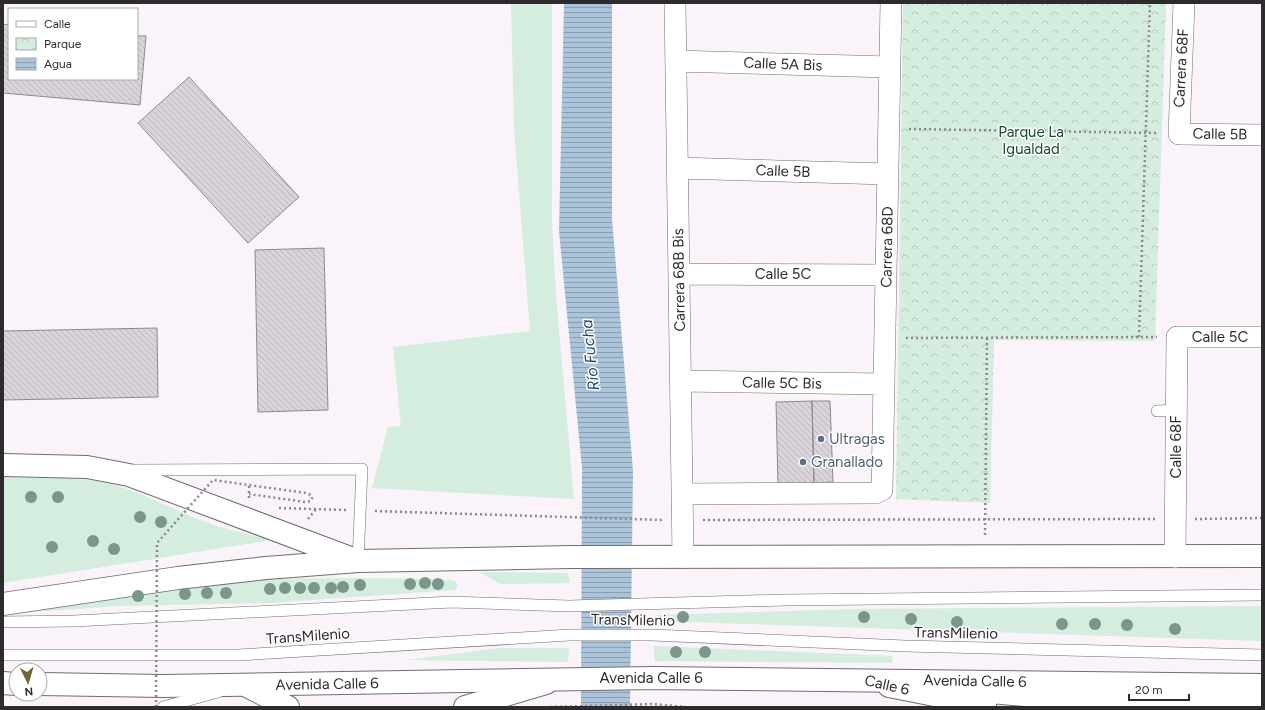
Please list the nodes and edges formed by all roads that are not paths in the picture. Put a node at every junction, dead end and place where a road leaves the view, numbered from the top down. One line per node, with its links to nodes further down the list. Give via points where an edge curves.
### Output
1 (675, 3): 4 (street, Carrera 68B Bis)
2 (891, 3): 5 (street, Carrera 68D)
3 (1184, 3): 6 (street, Carrera 68F)
4 (676, 61): 5 (street, Calle 5A Bis); 8 (street, Carrera 68B Bis)
5 (890, 67): 9 (street, Carrera 68D)
6 (1178, 134): 7 (street, Calle 5B)
7 (1262, 135)
8 (677, 168): 9 (street, Calle 5B); 10 (street, Carrera 68B Bis)
9 (888, 174): 11 (street, Carrera 68D)
10 (679, 274): 11 (street, Calle 5C); 14 (street, Carrera 68B Bis)
11 (886, 275): 15 (street, Carrera 68D)
12 (1177, 337): 13 (street, Calle 5C); 21 (street, Calle 68F, via 1167,410 1176,519)
13 (1262, 337)
14 (680, 381): 15 (street, Calle 5C Bis); 18 (street, Carrera 68B Bis)
15 (884, 384): 18 (street, Carrera 68D, via 882,490)
16 (3, 465): 17 (main road, via 73,466)
17 (112, 471): 22 (main road, via 149,482); 22 (lane, via 362,469)
18 (682, 494): 20 (street, Carrera 68B Bis)
19 (1262, 556): 21 (main road)
20 (682, 557): 21 (main road); 22 (main road)
21 (1175, 558)
22 (358, 560): 24 (main road, via 178,578)
23 (1262, 595): 25 (lane, TransMilenio, via 785,600 569,606 452,602 74,621)
24 (3, 604)
25 (3, 622)
26 (3, 655): 27 (lane, TransMilenio, via 238,655 570,635 652,635 905,646)
27 (1262, 655)
28 (562, 679): 29 (main road, Avenida Calle 6); 31 (main road, Avenida Calle 6); 36 (main road)
29 (857, 679): 32 (main road, Avenida Calle 6); 33 (main road, Calle 6, via 1046,697); 37 (main road, Calle 6, via 960,701)
30 (48, 684): 31 (main road, Avenida Calle 6)
31 (246, 685): 34 (lane); 35 (main road)
32 (1262, 685)
33 (1262, 703)
34 (162, 707)
35 (288, 707)
36 (465, 707)
37 (1002, 707)

